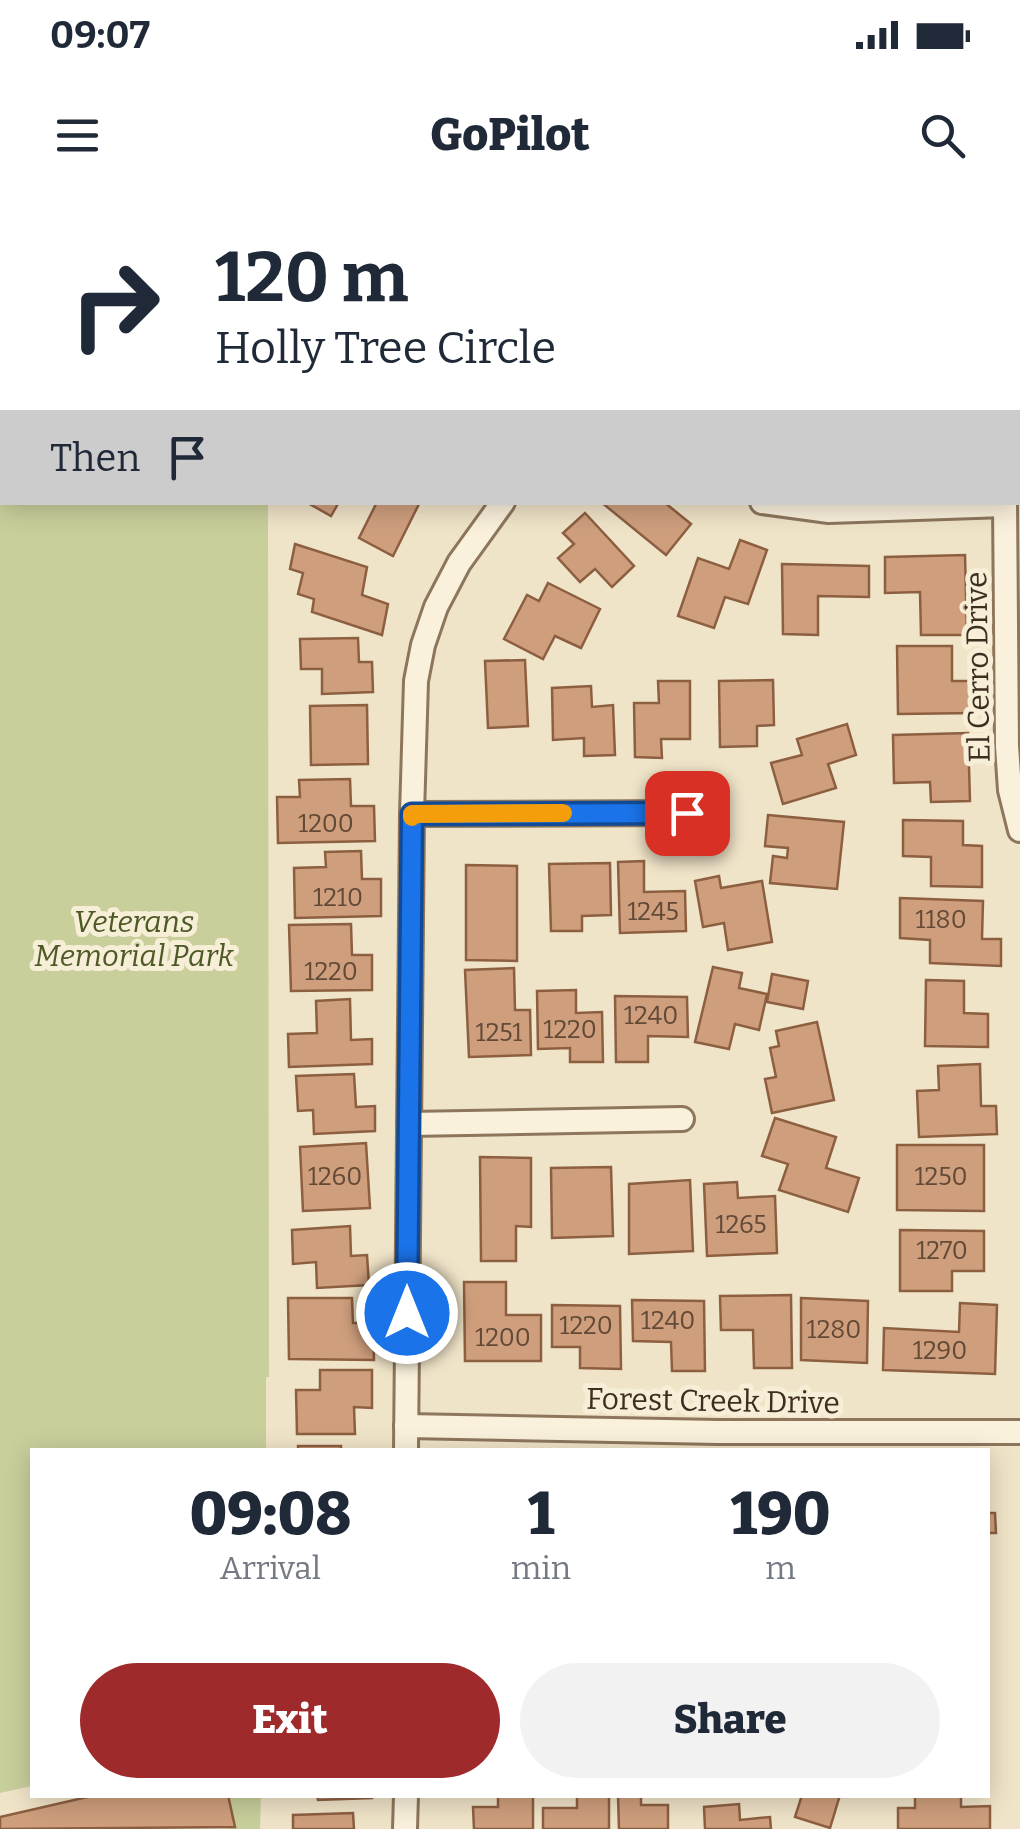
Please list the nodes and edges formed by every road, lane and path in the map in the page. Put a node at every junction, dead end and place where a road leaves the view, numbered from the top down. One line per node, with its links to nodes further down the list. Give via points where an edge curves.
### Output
1 (501, 505): 6 (street, via 459,563 423,645 413,718)
2 (784, 505): 3 (street, via 829,511)
3 (980, 505)
4 (1005, 505): 7 (street, El Cerro Drive, via 1007,746)
5 (687, 813): 6 (street)
6 (412, 814): 9 (street)
7 (1020, 830)
8 (682, 1120): 9 (street)
9 (409, 1124): 10 (street)
10 (406, 1426): 11 (street, Forest Creek Drive); 12 (street)
11 (1020, 1432)
12 (406, 1448)
13 (406, 1798): 14 (street)
14 (405, 1829)

